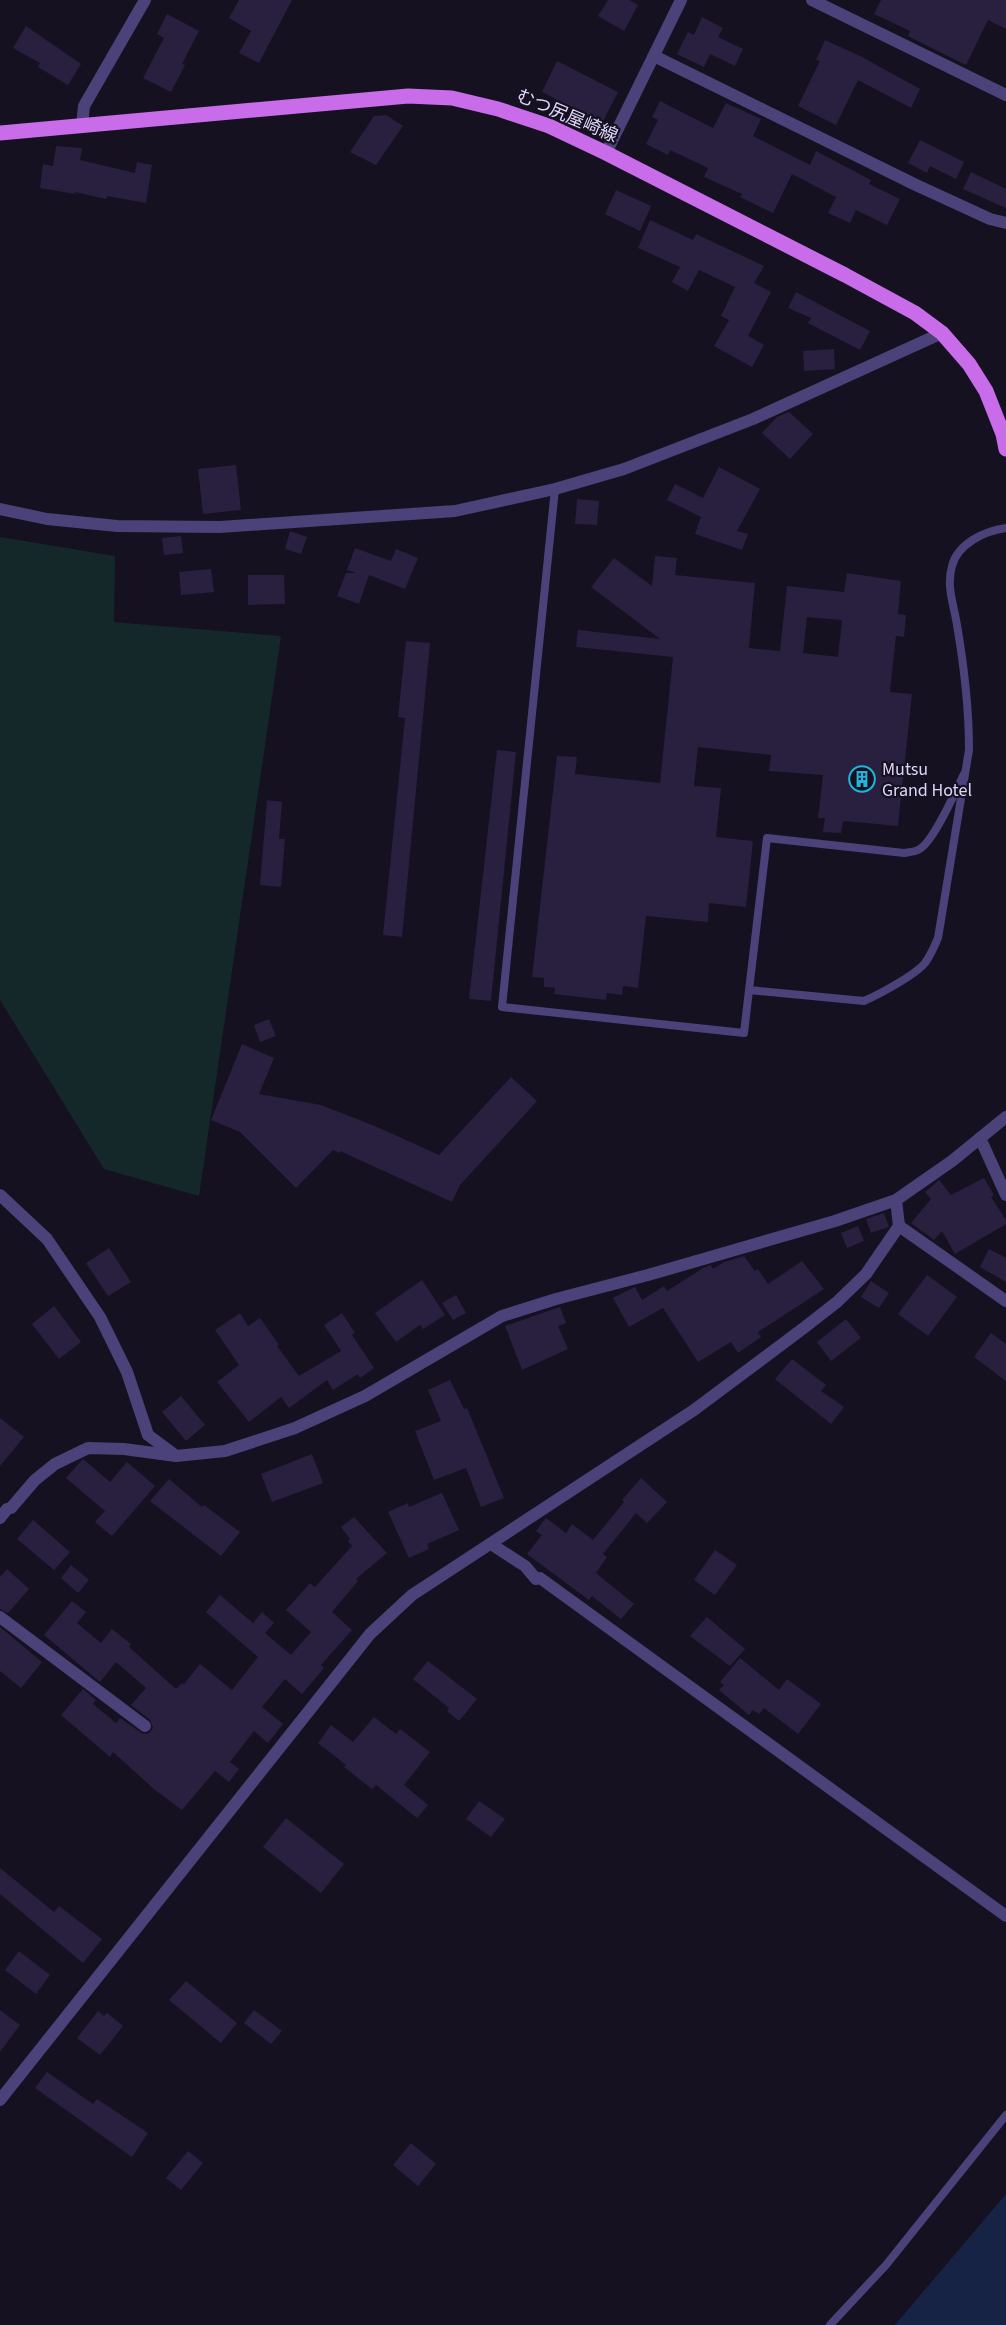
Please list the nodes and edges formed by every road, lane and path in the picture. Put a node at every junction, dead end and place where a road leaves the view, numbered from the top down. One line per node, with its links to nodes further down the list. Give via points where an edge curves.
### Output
1 (145, 0): 6 (street, via 84,106)
2 (681, 0): 4 (street)
3 (812, 0): 5 (street)
4 (654, 56): 8 (street); 9 (street, via 916,185)
5 (1006, 95)
6 (82, 125): 7 (main road, むつ尻屋崎線); 8 (main road, むつ尻屋崎線, via 408,96 452,98 549,126)
7 (0, 133)
8 (606, 153): 10 (main road, むつ尻屋崎線, via 845,275)
9 (1006, 223)
10 (942, 333): 11 (main road, むつ尻屋崎線, via 986,391); 12 (street, via 753,419 624,469)
11 (1006, 449)
12 (555, 489): 13 (street, via 455,511 220,527 117,526 47,519); 16 (lane, via 502,1007 744,1033)
13 (0, 509)
14 (1006, 528): 15 (lane, via 978,536 962,549 952,564 948,585 969,721)
15 (964, 774): 16 (lane, via 938,938 924,965 864,1000); 16 (lane, via 938,827 919,850 896,852 767,838)
16 (749, 990)
17 (1006, 1118): 18 (street)
18 (980, 1138): 20 (street); 21 (street)
19 (0, 1195): 24 (street, via 47,1239 100,1317 127,1372 148,1435)
20 (1006, 1195)
21 (896, 1200): 22 (street); 24 (street, via 502,1316 365,1396 295,1428 225,1451)
22 (899, 1226): 23 (street); 26 (street, via 866,1274 837,1302 694,1410)
23 (1006, 1301)
24 (176, 1456): 25 (street, via 88,1448 48,1469)
25 (0, 1518)
26 (491, 1544): 29 (street); 30 (street, via 412,1595 370,1634)
27 (0, 1617): 28 (street)
28 (145, 1726)
29 (1006, 1916)
30 (0, 2100)
31 (1006, 2115): 32 (lane, via 886,2265)
32 (830, 2325)

